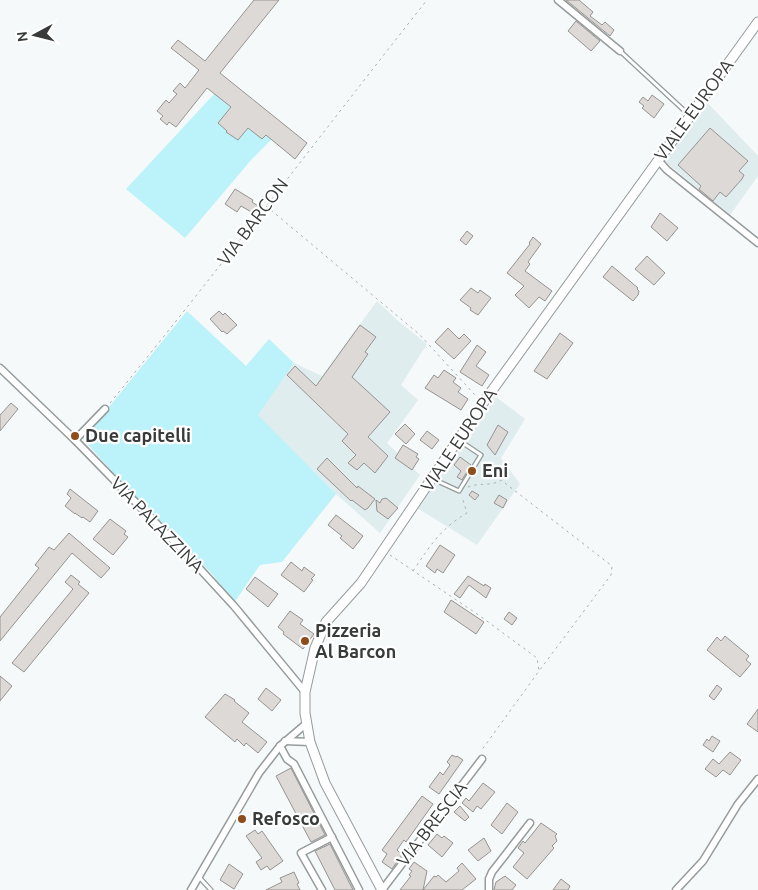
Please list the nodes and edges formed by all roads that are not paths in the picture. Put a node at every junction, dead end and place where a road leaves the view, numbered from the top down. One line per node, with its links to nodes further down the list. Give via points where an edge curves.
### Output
1 (558, 0): 3 (street)
2 (758, 22): 4 (main road, VIALE EUROPA)
3 (620, 51): 4 (lane)
4 (690, 116): 5 (main road, VIALE EUROPA)
5 (658, 160): 6 (street); 10 (main road, VIALE EUROPA)
6 (758, 243)
7 (0, 368): 9 (street, VIA PALAZZINA)
8 (105, 409): 9 (street)
9 (76, 440): 12 (street, VIA PALAZZINA, via 234,606)
10 (458, 440): 11 (main road, VIALE EUROPA); 11 (lane, via 481,455 459,491)
11 (433, 478): 12 (main road, VIALE EUROPA, via 361,583 326,622 315,648)
12 (305, 692): 13 (main road, VIALE EUROPA)
13 (306, 723): 14 (street); 15 (main road, VIALE EUROPA)
14 (285, 741): 15 (street); 16 (street)
15 (310, 742): 26 (main road, VIALE EUROPA, via 325,782)
16 (280, 746): 20 (street, via 294,764); 21 (street, via 259,773)
17 (482, 759): 26 (street, VIA BRESCIA)
18 (758, 779): 28 (street, via 738,804 704,861)
19 (530, 823): 27 (street, via 492,872)
20 (332, 837): 24 (street, via 301,853); 25 (street)
21 (199, 877): 22 (street); 23 (lane)
22 (191, 890)
23 (211, 890)
24 (322, 890)
25 (359, 890)
26 (382, 890)
27 (489, 890)
28 (676, 890)

